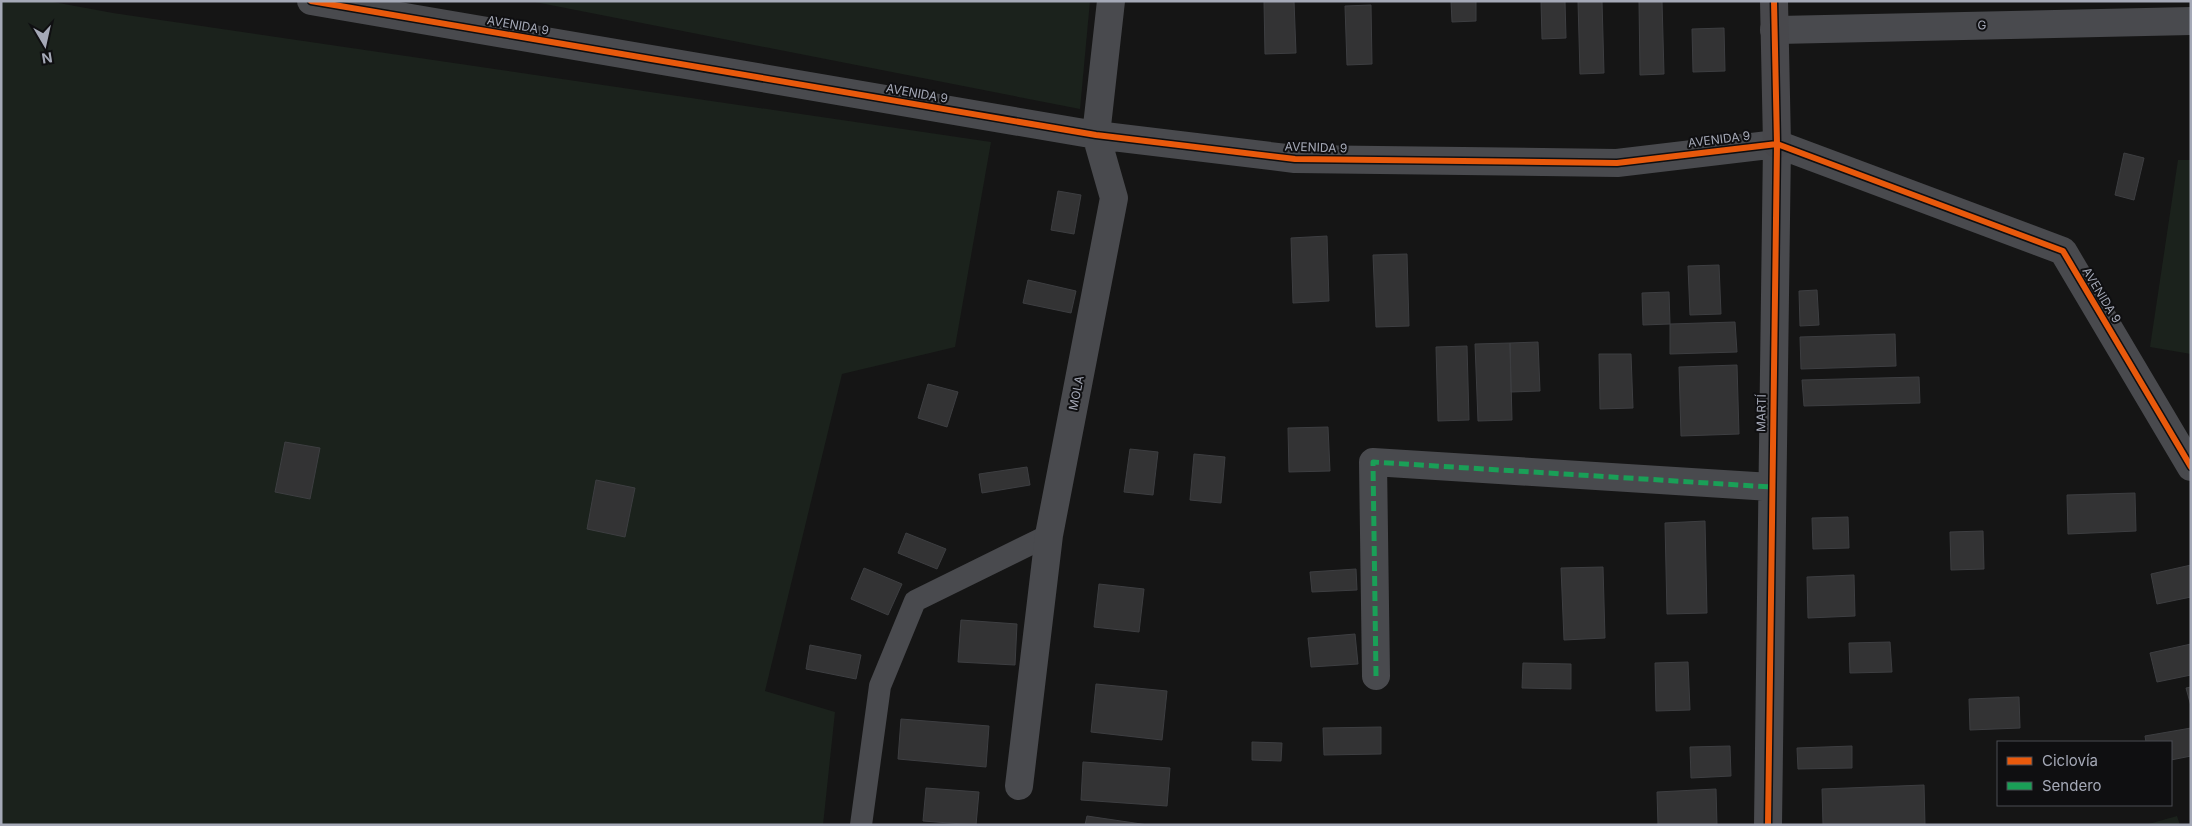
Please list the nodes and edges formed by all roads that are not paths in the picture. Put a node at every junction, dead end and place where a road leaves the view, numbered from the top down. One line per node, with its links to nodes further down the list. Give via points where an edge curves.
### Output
1 (311, 1): 6 (street, AVENIDA 9)
2 (1111, 1): 6 (street, MOLA)
3 (1774, 1): 5 (street, MARTÍ)
4 (2191, 20): 5 (street, G)
5 (1774, 30): 7 (street, MARTÍ)
6 (1096, 135): 7 (street, AVENIDA 9, via 1296,159 1364,160 1617,163); 10 (street, MOLA, via 1114,198)
7 (1777, 144): 8 (street, AVENIDA 9, via 2062,251); 9 (street, MARTÍ)
8 (2191, 467)
9 (1771, 487): 11 (street, via 1374,462); 14 (street, MARTÍ)
10 (1049, 535): 12 (street, MOLA); 13 (lane, via 915,601 880,686)
11 (1376, 676)
12 (1019, 786)
13 (861, 825)
14 (1768, 825)

